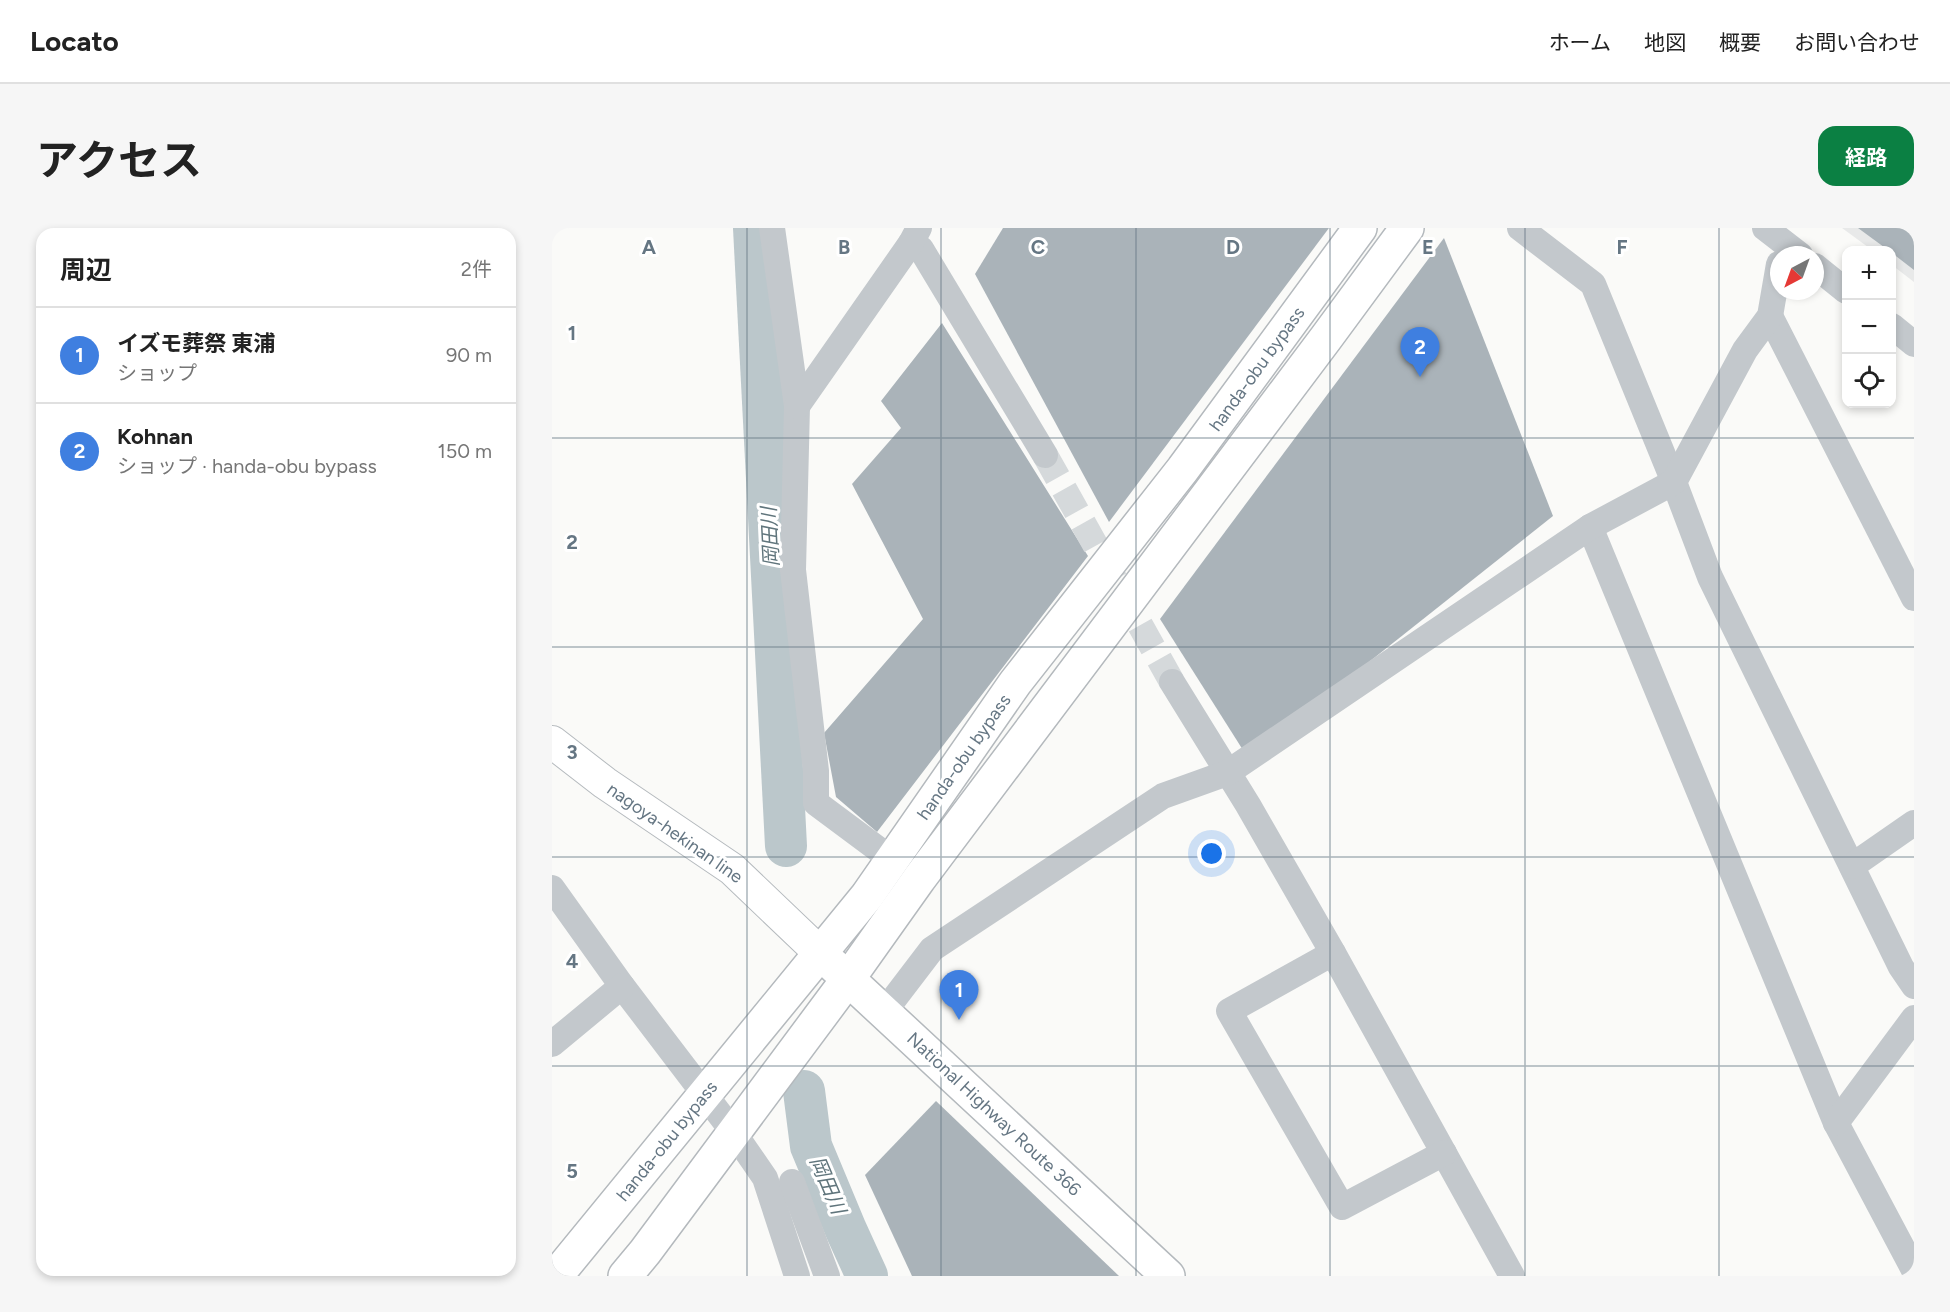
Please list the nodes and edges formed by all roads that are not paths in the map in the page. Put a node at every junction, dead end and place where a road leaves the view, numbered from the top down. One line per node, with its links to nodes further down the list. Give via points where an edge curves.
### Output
1 (772, 228): 12 (street)
2 (1360, 228): 21 (highway, handa-obu bypass, via 1183,469 1015,683)
3 (1407, 228): 23 (highway, handa-obu bypass)
4 (1520, 228): 14 (street, via 1593,284)
5 (915, 235): 12 (street); 13 (street)
6 (1824, 273): 7 (street)
7 (1842, 288)
8 (1773, 300): 9 (street)
9 (1770, 316): 14 (street, via 1745,350); 16 (street)
10 (1896, 329): 11 (street)
11 (1914, 344)
12 (797, 406): 21 (street, via 793,570 816,771 816,803)
13 (1045, 455)
14 (1674, 482): 15 (street); 22 (street, via 1710,578)
15 (1590, 527): 19 (street); 34 (street)
16 (1914, 598)
17 (1172, 682): 19 (street)
18 (552, 742): 25 (main road, nagoya-hekinan line, via 732,869)
19 (1227, 773): 26 (street); 30 (street, via 1163,796 932,949)
20 (1914, 823): 22 (street)
21 (892, 860): 23 (street); 25 (highway, handa-obu bypass)
22 (1852, 866): 29 (street)
23 (919, 879): 27 (highway, handa-obu bypass)
24 (552, 888): 28 (street)
25 (820, 953): 27 (highway, National Highway Route 366); 33 (highway, handa-obu bypass)
26 (1333, 953): 36 (street); 36 (street, via 1229,1011 1342,1208)
27 (848, 979): 30 (highway, National Highway Route 366); 35 (highway, handa-obu bypass)
28 (622, 986): 32 (street); 33 (street)
29 (1914, 986)
30 (884, 1012): 43 (highway, National Highway Route 366)
31 (1914, 1018): 34 (street)
32 (552, 1044)
33 (705, 1095): 35 (street); 39 (highway, handa-obu bypass)
34 (1836, 1123): 38 (street)
35 (734, 1132): 40 (highway, handa-obu bypass); 41 (street, via 765,1178)
36 (1444, 1153): 44 (street)
37 (792, 1182): 42 (street)
38 (1914, 1270)
39 (556, 1276)
40 (625, 1276)
41 (797, 1276)
42 (827, 1276)
43 (1168, 1276)
44 (1512, 1276)

